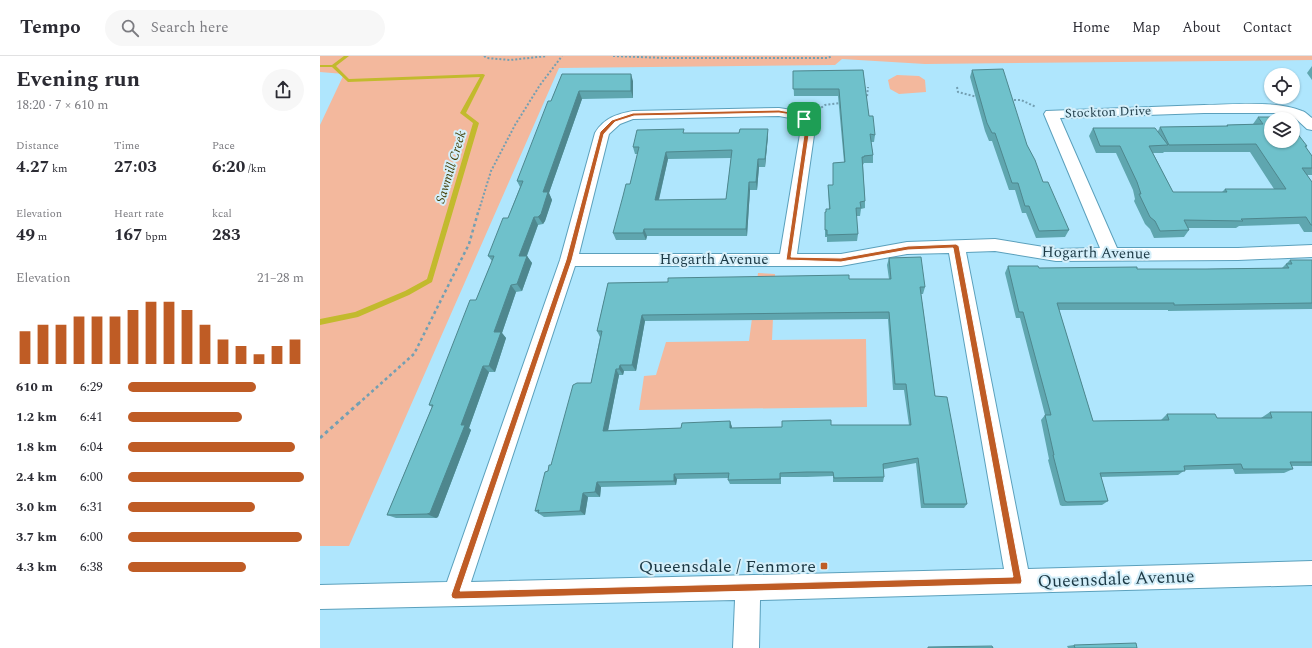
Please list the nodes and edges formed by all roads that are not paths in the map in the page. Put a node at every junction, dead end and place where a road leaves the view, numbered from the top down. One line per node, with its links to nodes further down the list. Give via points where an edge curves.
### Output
1 (1312, 126): 4 (street, Stockton Drive, via 1299,114 1278,109 1051,114)
2 (956, 246): 4 (street, Hogarth Avenue, via 995,245 1056,255); 5 (street, Hogarth Avenue, via 908,248 841,260); 8 (street)
3 (1312, 251): 4 (street, Hogarth Avenue)
4 (1111, 254)
5 (788, 259): 6 (street, Hogarth Avenue); 6 (street, via 808,128 804,119 779,112 633,115 614,121 602,133)
6 (569, 260): 10 (street)
7 (1312, 573): 8 (street, Queensdale Avenue)
8 (1018, 581): 9 (street, Queensdale Avenue)
9 (748, 588): 10 (street, Queensdale Avenue); 12 (street)
10 (455, 595): 11 (street, Queensdale Avenue)
11 (320, 597)
12 (746, 648)

